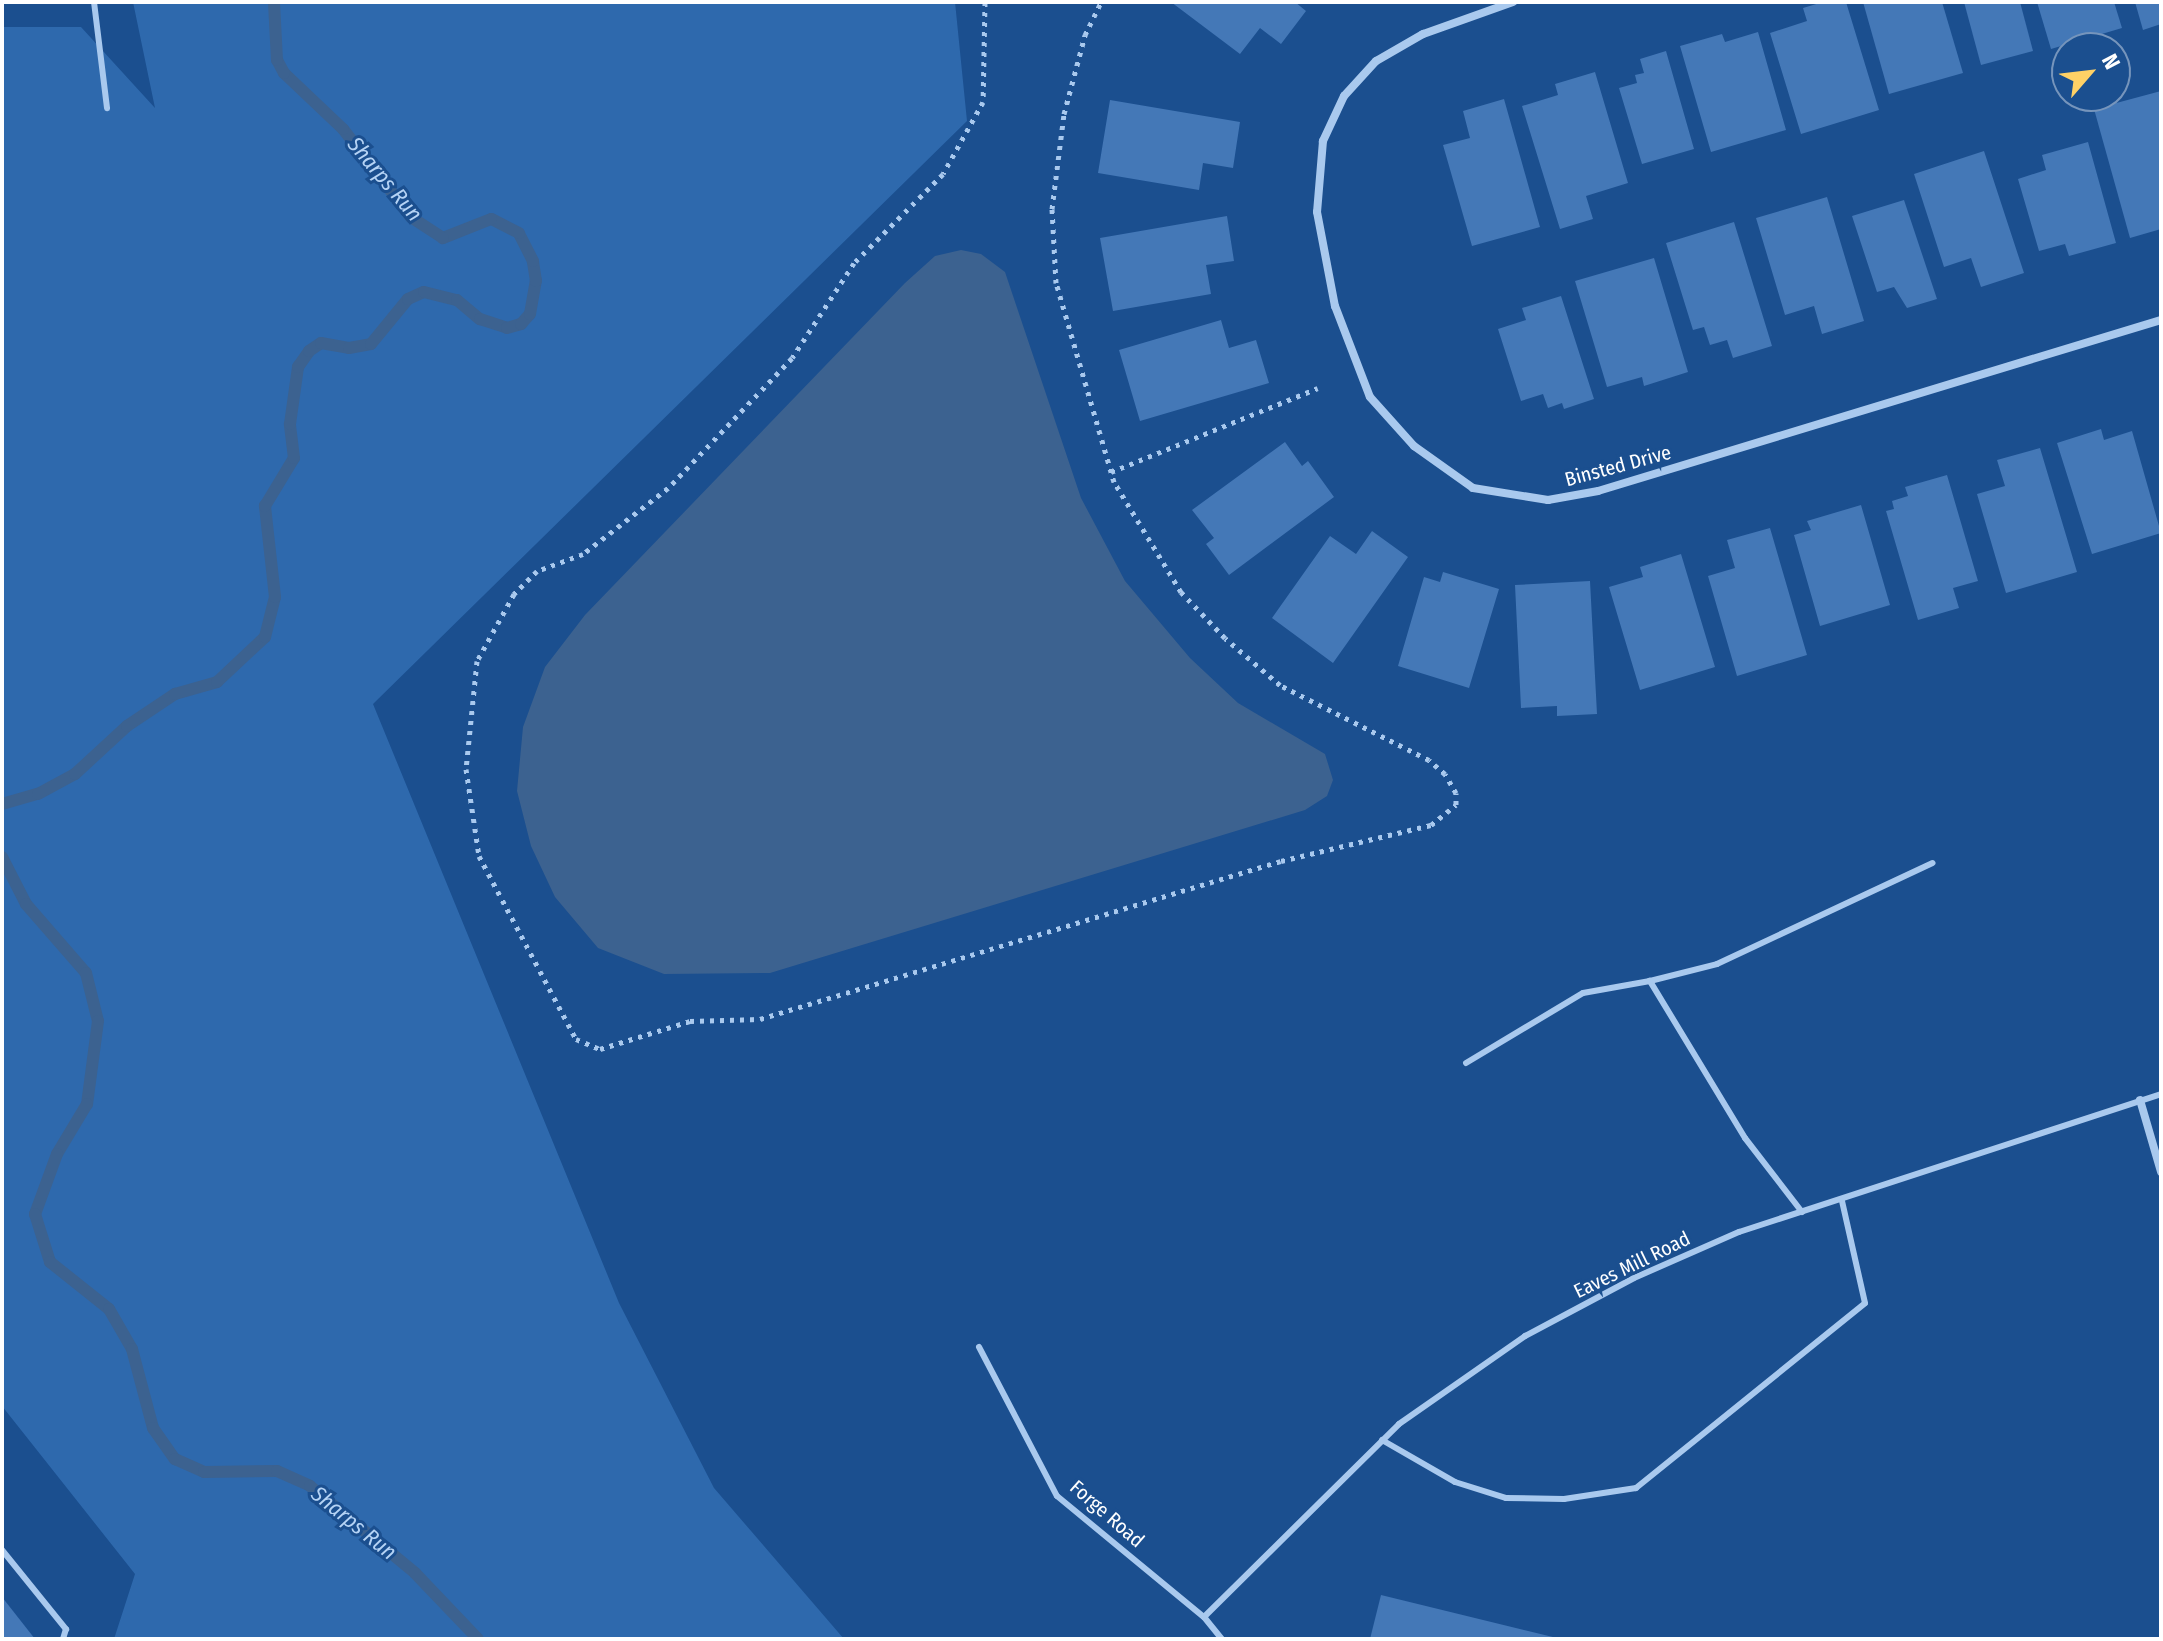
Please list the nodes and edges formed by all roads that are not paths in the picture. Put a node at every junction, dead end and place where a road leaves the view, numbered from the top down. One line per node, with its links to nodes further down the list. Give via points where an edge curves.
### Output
1 (94, 2): 3 (lane)
2 (1513, 2): 4 (street, Binsted Drive, via 1423,34 1376,61 1344,96 1323,141 1317,212 1335,306 1370,397 1414,446 1473,488 1548,500 1598,491)
3 (107, 108)
4 (2161, 320)
5 (1933, 863): 6 (lane, via 1717,964)
6 (1650, 981): 7 (lane, via 1583,993); 12 (lane, via 1745,1138)
7 (1466, 1063)
8 (2161, 1094): 9 (lane, Eaves Mill Road)
9 (2140, 1100): 10 (street); 11 (lane, Eaves Mill Road)
10 (2161, 1172)
11 (1842, 1201): 12 (lane, Eaves Mill Road); 14 (lane, via 1865,1303 1636,1488 1564,1499 1506,1498 1455,1482)
12 (1802, 1212): 14 (lane, Eaves Mill Road, via 1739,1232 1634,1278 1539,1329)
13 (979, 1347): 16 (lane, Forge Road, via 1057,1496)
14 (1382, 1440): 16 (lane, Eaves Mill Road)
15 (2, 1550): 17 (lane, via 66,1629)
16 (1204, 1617): 18 (lane, Forge Road)
17 (63, 1639)
18 (1222, 1639)

